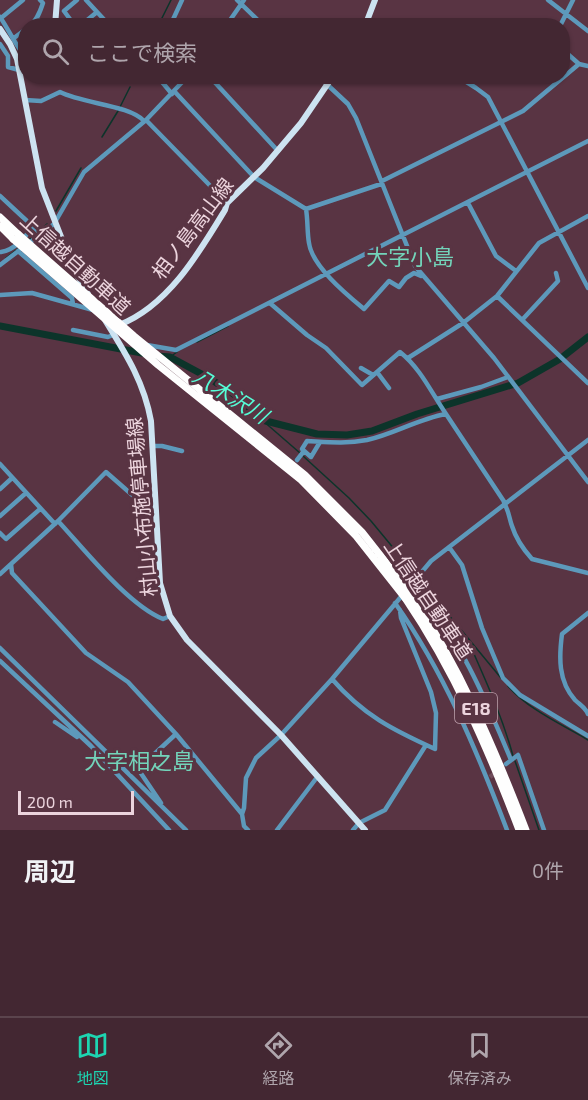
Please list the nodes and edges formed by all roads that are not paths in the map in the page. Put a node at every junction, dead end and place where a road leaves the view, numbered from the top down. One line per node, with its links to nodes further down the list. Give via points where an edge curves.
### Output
1 (23, 0): 13 (street)
2 (40, 0): 14 (street, via 43,3)
3 (57, 0): 15 (main road)
4 (77, 0): 16 (street, via 64,11)
5 (86, 0): 11 (street)
6 (182, 0): 19 (street)
7 (375, 0): 22 (main road)
8 (548, 0): 12 (street)
9 (573, 0): 12 (street)
10 (240, 2): 20 (street); 21 (street)
11 (97, 12): 17 (street); 18 (street)
12 (566, 13): 23 (street); 25 (street)
13 (0, 18): 27 (street)
14 (37, 18)
15 (56, 18)
16 (69, 18)
17 (90, 18)
18 (103, 18)
19 (174, 18)
20 (231, 18)
21 (256, 18)
22 (368, 18)
23 (564, 18)
24 (0, 29): 31 (main road, 村山小布施停車場線)
25 (588, 31)
26 (18, 35): 27 (street)
27 (14, 38): 29 (street)
28 (0, 44): 34 (street, via 8,56 8,67)
29 (18, 46)
30 (570, 56): 32 (street)
31 (18, 60)
32 (579, 64): 33 (street); 35 (street)
33 (587, 64)
34 (18, 68)
35 (570, 72)
36 (24, 84): 44 (main road, 村山小布施停車場線)
37 (165, 84): 43 (street)
38 (181, 84): 43 (street)
39 (216, 84): 48 (street)
40 (470, 84): 46 (street, via 488,97)
41 (555, 84): 46 (street, via 523,111)
42 (327, 85): 48 (main road, 相ノ島高山線); 51 (street, via 348,104)
43 (174, 93): 45 (street); 50 (street)
44 (25, 100): 45 (street, via 41,101 60,92 132,112); 58 (main road, 村山小布施停車場線, via 42,188)
45 (145, 121): 54 (street); 58 (street, via 84,172)
46 (500, 122): 49 (street); 51 (street)
47 (588, 141): 49 (street)
48 (278, 151): 50 (main road, 相ノ島高山線)
49 (527, 173): 53 (street); 61 (street)
50 (254, 177): 54 (main road, 相ノ島高山線); 55 (street)
51 (382, 181): 55 (street); 64 (street)
52 (0, 196): 60 (street)
53 (468, 202): 64 (street); 68 (street, via 496,256)
54 (227, 203): 81 (main road, 相ノ島高山線, via 181,276)
55 (306, 209): 70 (street, via 313,256)
56 (588, 216): 61 (street)
57 (0, 218): 63 (highway, 上信越自動車道 / E18)
58 (54, 224): 62 (street); 77 (main road, 村山小布施停車場線, via 74,270)
59 (0, 226): 63 (highway, 上信越自動車道 / E18)
60 (32, 226): 62 (street); 66 (street)
61 (559, 231): 68 (street, via 539,243); 72 (street)
62 (40, 233): 65 (street)
63 (15, 236): 113 (highway, 上信越自動車道 / E18, bridge, via 130,342 301,480 357,536)
64 (402, 237): 70 (street); 71 (street)
65 (18, 251): 66 (street); 75 (street, via 72,298)
66 (4, 255): 67 (street)
67 (0, 265)
68 (516, 270): 74 (street)
69 (556, 273): 78 (street, via 558,281)
70 (328, 274): 71 (street, via 364,309 389,281 399,287 414,273); 76 (street)
71 (422, 277): 79 (street)
72 (588, 288)
73 (0, 295): 75 (street, via 32,293)
74 (497, 296): 78 (street); 79 (street)
75 (73, 304): 77 (street)
76 (271, 304): 81 (street, via 176,350); 84 (street, via 326,348 362,385)
77 (99, 311): 81 (main road, 村山小布施停車場線)
78 (522, 320): 86 (street)
79 (463, 323): 82 (street); 85 (street)
80 (73, 330): 81 (street)
81 (114, 335): 92 (main road, 村山小布施停車場線, via 145,392)
82 (408, 358): 84 (street, via 400,352); 88 (street)
83 (361, 368): 84 (street)
84 (375, 373): 87 (street)
85 (509, 377): 88 (street); 95 (street)
86 (588, 383)
87 (389, 388)
88 (437, 399): 89 (street)
89 (446, 414): 91 (street, via 368,440); 102 (street)
90 (588, 440): 95 (street)
91 (320, 442): 94 (street, via 307,441); 94 (street, via 311,457)
92 (152, 446): 93 (street); 104 (main road, 村山小布施停車場線)
93 (182, 451)
94 (304, 451): 96 (street)
95 (568, 455): 99 (street); 102 (street)
96 (297, 460)
97 (0, 464): 98 (street)
98 (12, 478): 100 (street); 101 (street)
99 (588, 482)
100 (0, 489)
101 (26, 493): 103 (street); 105 (street)
102 (505, 503): 108 (street); 110 (street, via 515,536 532,559)
103 (40, 508): 106 (street); 107 (street, via 6,539)
104 (156, 510): 106 (street, via 146,507 106,472); 117 (main road, 村山小布施停車場線, via 160,583)
105 (0, 516)
106 (56, 523): 109 (street); 117 (street, via 118,586 154,614)
107 (0, 533)
108 (449, 547): 112 (street); 125 (street, via 462,565 503,678 520,695)
109 (11, 564): 111 (street); 123 (street, via 12,573 86,653 128,682)
110 (588, 573)
111 (0, 574)
112 (413, 581): 114 (street); 142 (street, via 461,652 491,713 508,762 518,755)
113 (408, 596): 140 (highway, 上信越自動車道 / E18, via 457,684); 141 (highway, 上信越自動車道 / E18, via 437,635 462,680)
114 (394, 603): 115 (street); 120 (street)
115 (400, 610): 126 (street, via 436,713 435,749); 139 (street, via 451,697 489,777)
116 (588, 613): 121 (street, via 562,634 559,662 563,680)
117 (170, 616): 124 (main road, 村山小布施停車場線, via 187,640)
118 (0, 648): 128 (street)
119 (0, 661): 127 (street)
120 (332, 679): 124 (street); 126 (street, via 350,699 383,723)
121 (588, 714)
122 (55, 722): 127 (street)
123 (176, 734): 130 (street, via 138,770); 131 (street)
124 (281, 735): 129 (main road, 村山小布施停車場線); 131 (street, via 256,758 246,778)
125 (588, 736)
126 (426, 745): 132 (street, via 385,810)
127 (91, 746): 128 (street); 133 (street)
128 (112, 758): 130 (street)
129 (318, 776): 132 (main road, 村山小布施停車場線); 136 (street)
130 (164, 808): 134 (street)
131 (242, 814): 135 (street)
132 (359, 823): 137 (street); 138 (main road, 村山小布施停車場線)
133 (169, 830)
134 (188, 830)
135 (248, 830)
136 (277, 830)
137 (353, 830)
138 (365, 830)
139 (507, 830)
140 (519, 830)
141 (526, 830)
142 (544, 830)

